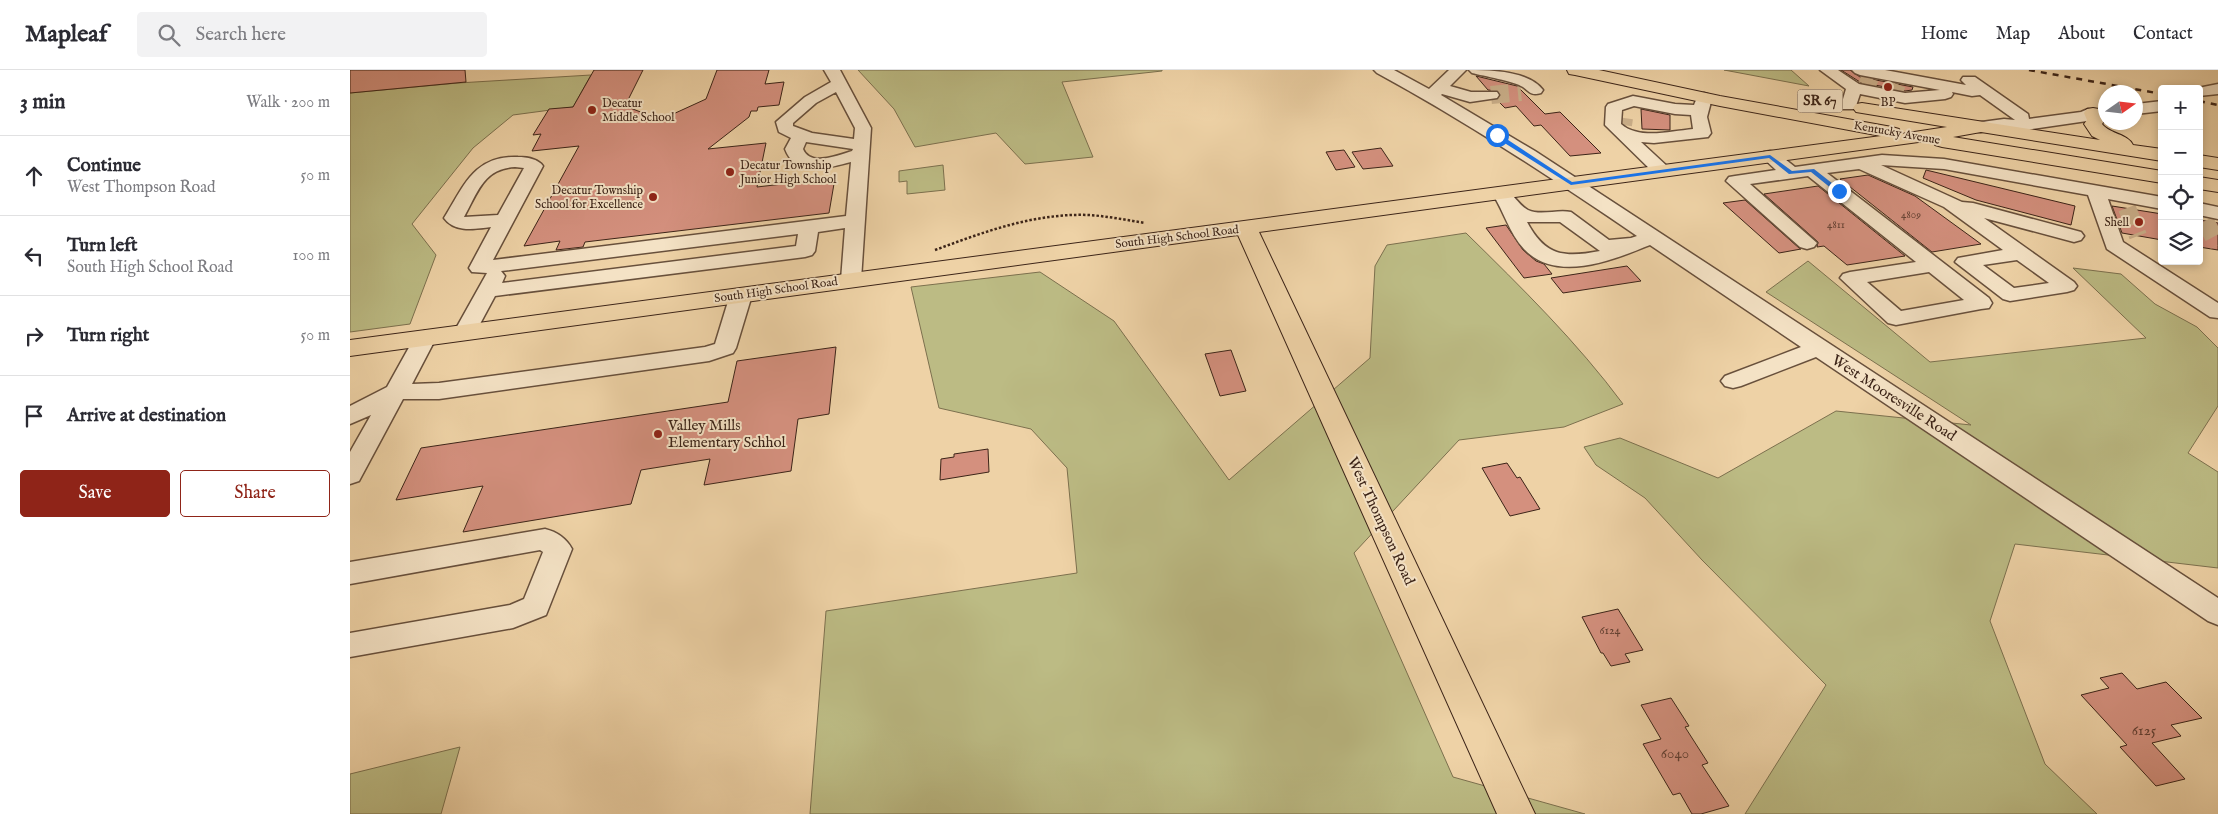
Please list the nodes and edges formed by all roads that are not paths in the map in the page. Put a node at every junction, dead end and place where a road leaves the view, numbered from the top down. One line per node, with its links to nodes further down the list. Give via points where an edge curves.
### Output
1 (1382, 70): 7 (street)
2 (1575, 70): 6 (main road, Kentucky Avenue / SR 67)
3 (1828, 70): 8 (street)
4 (1954, 70): 11 (street)
5 (837, 77): 24 (street, via 784,122 785,128); 27 (street, via 863,128)
6 (1609, 78): 14 (main road, Kentucky Avenue / SR 67); 23 (main road, via 1634,78 1865,120)
7 (1444, 80): 9 (street); 41 (street, via 1490,131)
8 (1865, 81): 11 (street, via 1896,87 1906,98); 15 (street)
9 (1484, 84): 13 (street, via 1528,83 1536,90)
10 (2218, 89): 12 (street)
11 (1977, 90): 20 (street)
12 (2203, 91)
13 (1521, 92)
14 (1702, 104): 19 (main road, Kentucky Avenue / SR 67); 21 (street, via 1675,108 1633,101); 26 (street, via 1702,133)
15 (1841, 104): 23 (main road, Kentucky Avenue / SR 67)
16 (2158, 106): 17 (street)
17 (2143, 108)
18 (2096, 113): 20 (street, South High School Road, via 2075,111); 22 (street, South High School Road, via 2018,126); 29 (main road, via 2094,126 2105,136)
19 (1790, 114): 25 (main road, Kentucky Avenue / SR 67); 32 (main road, via 1809,132 1805,142)
20 (2022, 118): 22 (street, South High School Road, via 2006,120)
21 (1624, 120): 26 (street); 38 (street)
22 (2004, 124): 23 (street, South High School Road)
23 (1971, 129): 25 (main road, South High School Road); 28 (main road, Kentucky Avenue / SR 67)
24 (801, 135): 27 (street); 27 (street, via 794,149 805,163 820,163)
25 (1927, 136): 30 (main road, South High School Road); 39 (main road, Kentucky Avenue / SR 67)
26 (1654, 138): 36 (street, via 1654,144)
27 (861, 150): 49 (street)
28 (2158, 153)
29 (2158, 153)
30 (1862, 154): 32 (main road, South High School Road); 44 (street, via 1887,160 1944,164); 46 (street)
31 (1770, 156): 32 (main road, South High School Road); 36 (main road, South High School Road); 40 (street)
32 (1808, 161): 40 (street); 58 (street)
33 (2203, 162): 34 (main road)
34 (2218, 164)
35 (2203, 167): 37 (main road)
36 (1682, 168): 38 (main road, South High School Road)
37 (2218, 169)
38 (1662, 171): 41 (main road, South High School Road)
39 (2158, 171)
40 (1791, 173): 55 (street, via 1735,181)
41 (1571, 184): 45 (main road, South High School Road); 54 (street, West Mooresville Road)
42 (2203, 184): 43 (main road)
43 (2218, 186)
44 (2096, 192): 47 (street, via 2125,202); 59 (street, via 2114,244)
45 (1506, 200): 51 (main road, South High School Road); 54 (street, via 1529,217 1564,216 1605,246); 54 (street, via 1533,246 1552,260 1570,262 1605,256)
46 (1951, 203): 52 (street); 56 (street)
47 (2158, 203)
48 (505, 220): 57 (street, via 478,268)
49 (856, 221): 50 (street); 60 (street)
50 (809, 227): 57 (street); 61 (street, via 805,250)
51 (1246, 228): 60 (main road, South High School Road); 75 (main road, West Thompson Road)
52 (2074, 236)
53 (2138, 236): 59 (street)
54 (1642, 241): 67 (street, West Mooresville Road)
55 (1807, 243)
56 (2020, 253)
57 (501, 265): 61 (street)
58 (1933, 265): 58 (street, via 1896,271 1850,278 1896,318 1981,303)
59 (2149, 267): 63 (street)
60 (851, 280): 62 (main road, South High School Road)
61 (487, 291): 64 (street)
62 (741, 295): 64 (main road, South High School Road); 69 (street, via 725,348 709,354 439,391)
63 (2215, 308)
64 (465, 332): 65 (main road, South High School Road)
65 (425, 338): 66 (main road, South High School Road); 69 (street)
66 (350, 348)
67 (1818, 348): 68 (street); 73 (street, West Mooresville Road)
68 (1733, 381)
69 (395, 392): 70 (street); 71 (street)
70 (350, 416)
71 (350, 475)
72 (350, 573): 74 (street, via 544,539 558,549 536,607 512,616)
73 (2218, 612)
74 (350, 645)
75 (1516, 814)

